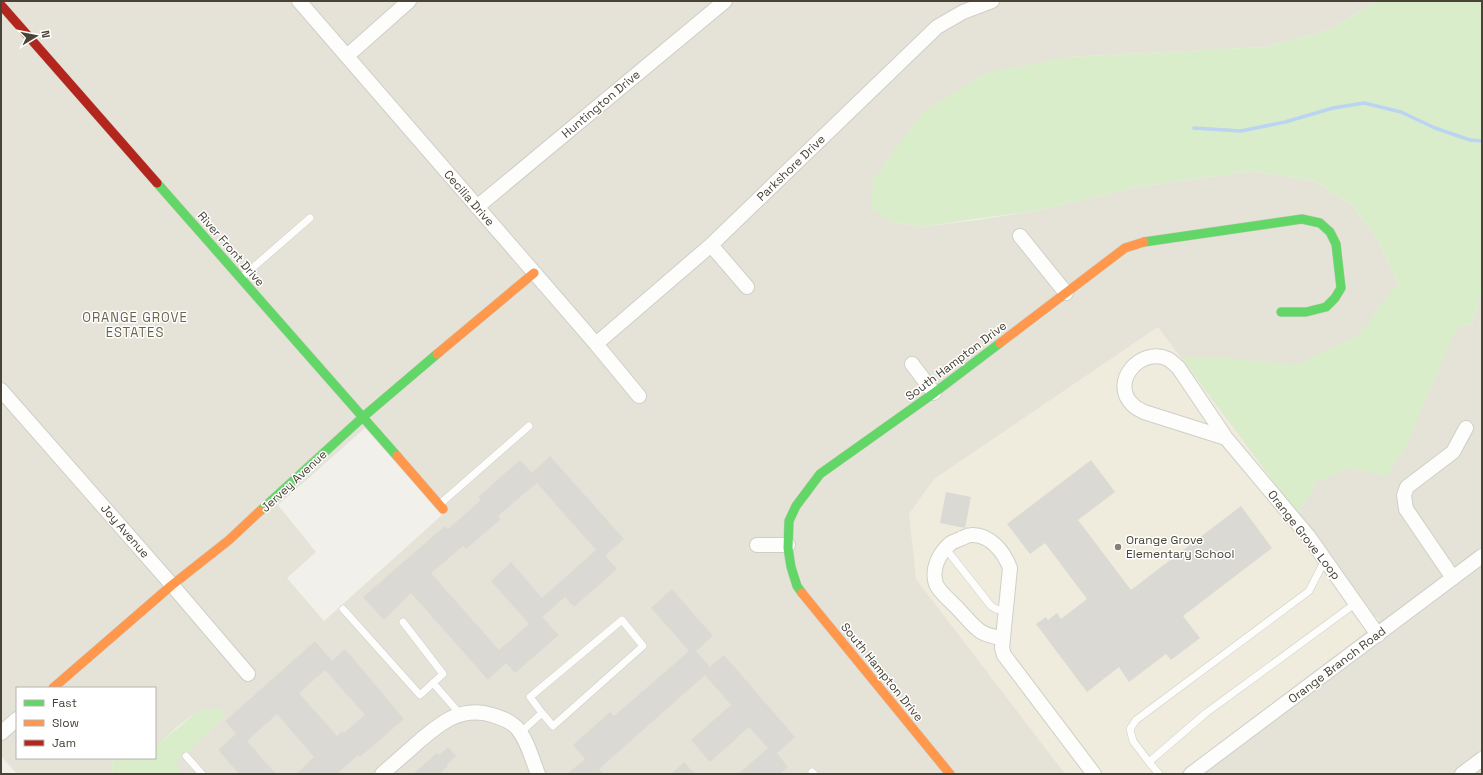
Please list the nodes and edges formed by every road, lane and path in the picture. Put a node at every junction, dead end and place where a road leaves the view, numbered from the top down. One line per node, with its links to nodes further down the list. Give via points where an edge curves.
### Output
1 (299, 1): 6 (street, Cecilia Drive)
2 (409, 1): 6 (street)
3 (725, 1): 7 (street, Huntington Drive)
4 (992, 1): 10 (street, Parkshore Drive, via 963,12 937,27)
5 (1, 5): 12 (street, River Front Drive)
6 (347, 56): 7 (street, Cecilia Drive)
7 (477, 207): 11 (street, Cecilia Drive)
8 (310, 218): 12 (lane)
9 (1020, 236): 14 (street)
10 (711, 245): 13 (street); 16 (street, Parkshore Drive)
11 (534, 273): 16 (street, Cecilia Drive); 21 (street, Jervey Avenue)
12 (241, 278): 21 (street, River Front Drive)
13 (748, 287)
14 (1066, 293): 15 (street, South Hampton Drive, via 1125,248 1143,242 1302,219 1320,223 1330,232 1336,244 1341,288 1326,307 1306,312); 19 (street, South Hampton Drive)
15 (1281, 312)
16 (596, 344): 20 (street, Cecilia Drive)
17 (912, 364): 19 (street)
18 (1, 390): 32 (street, Joy Avenue)
19 (934, 393): 27 (street, South Hampton Drive, via 820,474 796,506 789,521)
20 (639, 396)
21 (363, 417): 25 (street, River Front Drive); 32 (street, Jervey Avenue, via 229,540)
22 (529, 426): 25 (lane)
23 (1466, 428): 31 (street, via 1453,452 1407,487 1404,495 1406,508)
24 (1226, 438): 24 (street, Orange Grove Loop, via 1178,367 1170,360 1151,356 1131,368 1126,375 1124,386 1132,405 1144,412); 30 (street, Orange Grove Loop)
25 (441, 507)
26 (757, 545): 27 (street)
27 (788, 545): 53 (street, South Hampton Drive, via 790,567 797,586)
28 (946, 548): 35 (lane, via 991,606); 35 (street, via 951,543 970,535 984,538 996,545 1010,568); 38 (street, via 935,565 937,585 979,632)
29 (1482, 556): 31 (street, Orange Branch Road)
30 (1326, 560): 33 (street, Orange Grove Loop); 49 (lane, via 1309,591 1136,720 1130,729 1133,741)
31 (1453, 578): 37 (street, Orange Branch Road)
32 (172, 585): 39 (street, Joy Avenue); 41 (street, Jervey Avenue)
33 (1356, 603): 37 (street, Orange Grove Loop); 49 (lane, via 1206,713)
34 (343, 609): 40 (lane, via 420,695)
35 (1006, 611): 38 (street)
36 (403, 622): 40 (lane, via 443,674)
37 (1378, 635): 56 (street, Orange Branch Road)
38 (1002, 638): 54 (street, via 1004,655)
39 (248, 674)
40 (433, 683): 43 (lane)
41 (54, 687)
42 (542, 713): 42 (lane, via 553,726 643,646 622,620 530,697); 46 (lane)
43 (461, 715): 46 (street, via 470,713 500,717 506,719); 51 (street, via 439,724)
44 (16, 720): 45 (street)
45 (1, 733)
46 (520, 733): 52 (street)
47 (186, 756): 50 (lane)
48 (1482, 759): 57 (street)
49 (1149, 762): 55 (lane)
50 (202, 774)
51 (382, 774)
52 (538, 774)
53 (950, 774)
54 (1094, 774)
55 (1158, 774)
56 (1191, 774)
57 (1462, 774)

